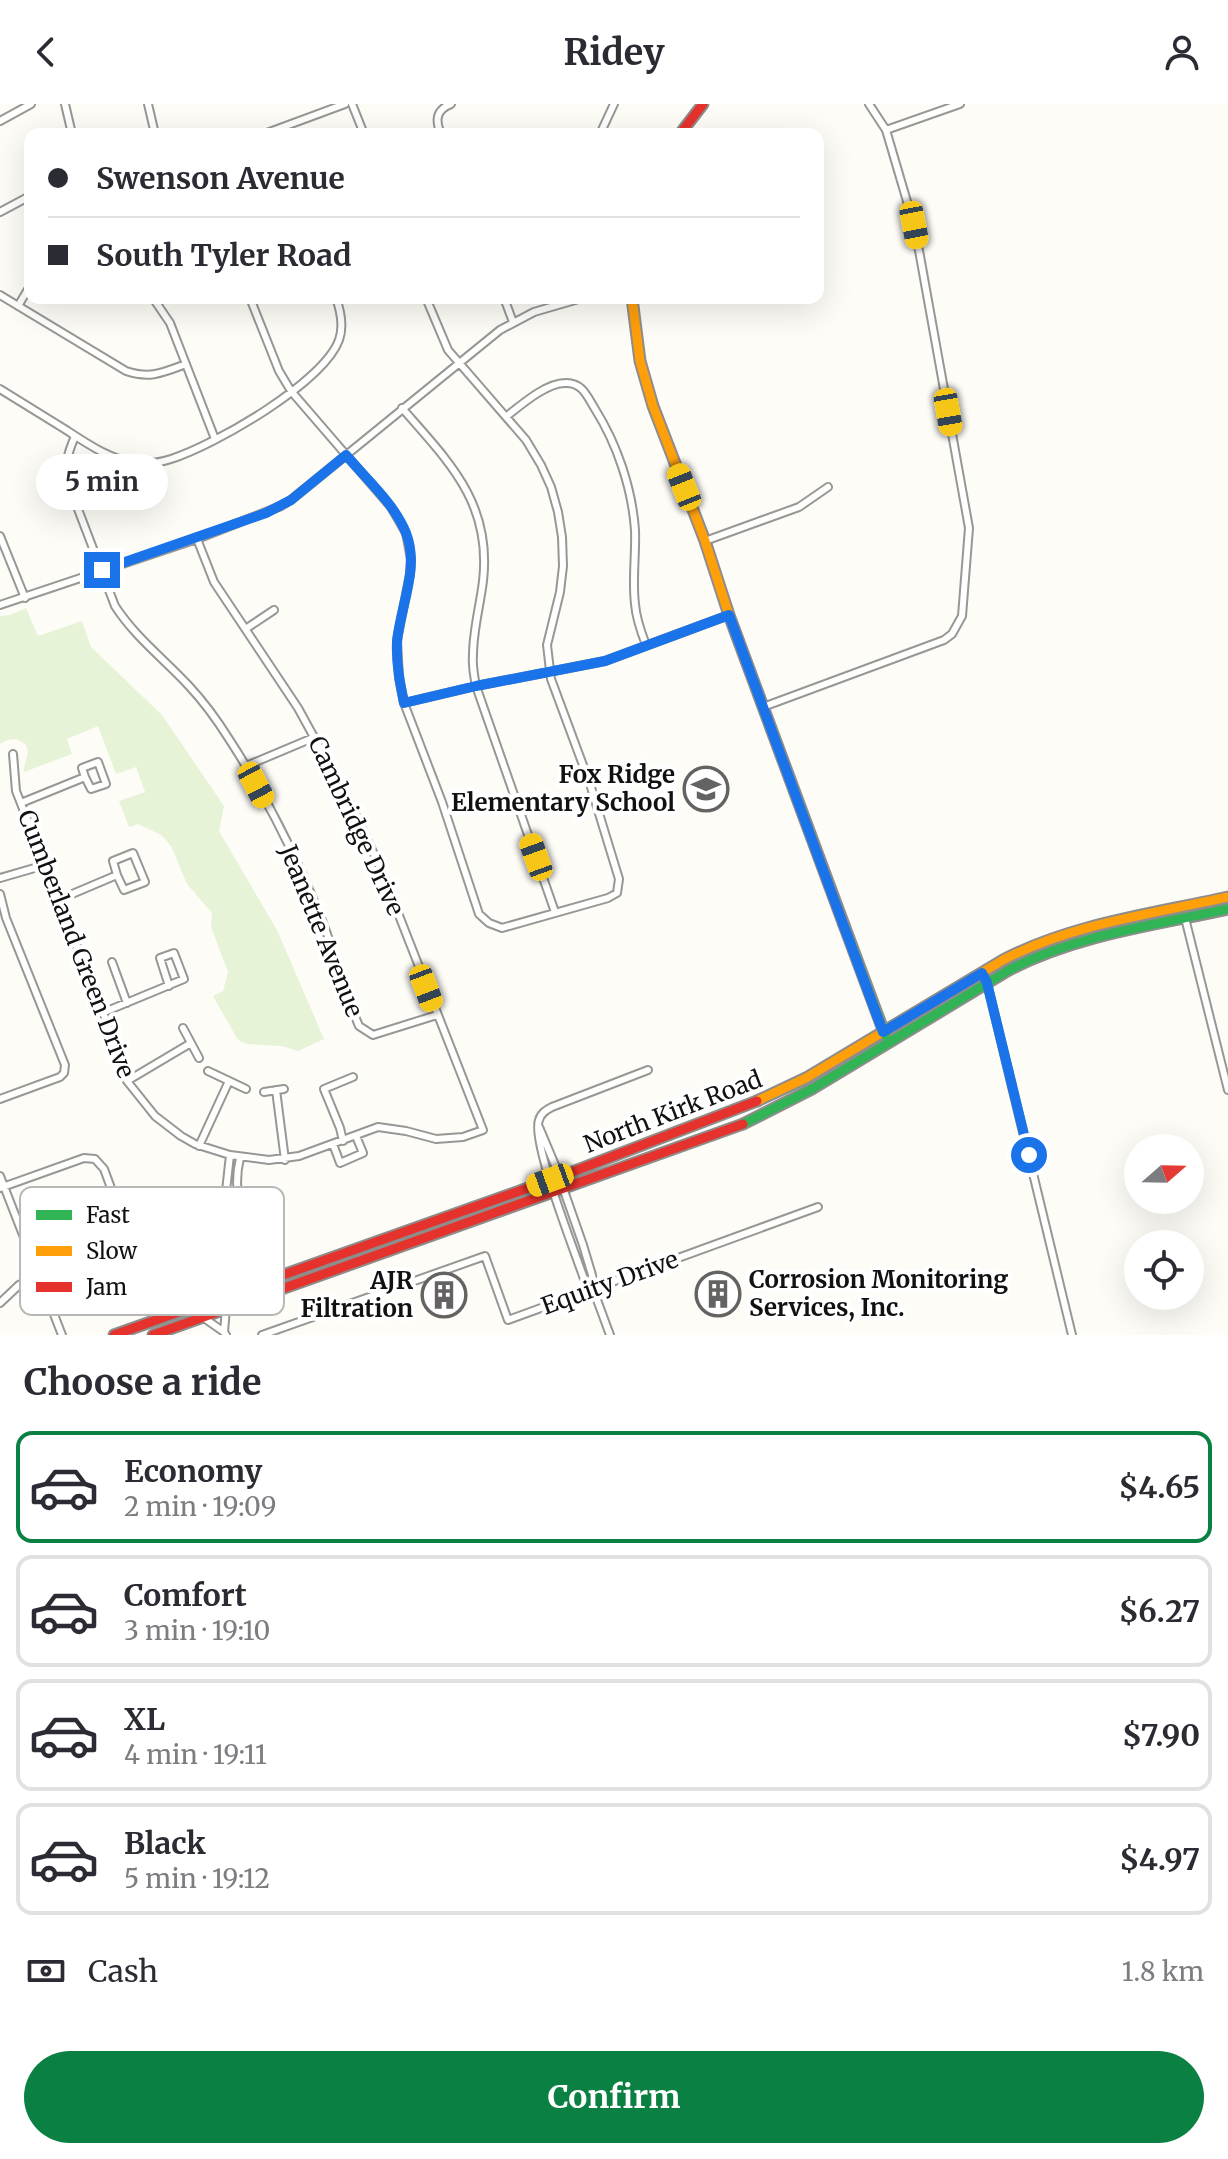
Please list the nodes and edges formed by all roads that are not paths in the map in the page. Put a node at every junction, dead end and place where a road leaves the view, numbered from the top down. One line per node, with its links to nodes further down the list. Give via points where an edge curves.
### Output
1 (31, 104): 11 (street)
2 (65, 104): 12 (street)
3 (148, 104): 13 (street)
4 (345, 104): 14 (street)
5 (352, 104): 15 (street)
6 (451, 104): 16 (street, via 438,114)
7 (614, 104): 17 (street)
8 (703, 104): 18 (main road)
9 (869, 104): 19 (street)
10 (960, 104): 19 (street)
11 (0, 121)
12 (71, 128)
13 (154, 128)
14 (282, 128)
15 (362, 128)
16 (439, 128)
17 (603, 128)
18 (685, 128)
19 (886, 130): 56 (street, via 914,225 969,528 962,616 944,640)
20 (24, 199): 21 (street)
21 (0, 212)
22 (0, 295): 31 (street)
23 (24, 296): 31 (street)
24 (157, 304): 34 (street)
25 (252, 304): 36 (street)
26 (337, 304): 36 (street, via 342,323 334,350)
27 (428, 304): 33 (street, via 442,340)
28 (506, 304): 32 (street)
29 (561, 304): 32 (street)
30 (632, 304): 45 (main road, via 653,406)
31 (18, 306): 34 (street, via 126,371 158,375)
32 (513, 322): 33 (street)
33 (458, 362): 37 (street); 38 (street)
34 (186, 364): 40 (street)
35 (0, 389): 39 (street)
36 (291, 391): 40 (street); 41 (street)
37 (402, 408): 41 (street); 54 (street, via 452,465 481,527 483,583 472,658)
38 (507, 416): 52 (street, via 529,399 568,383 583,389 601,418 630,500 635,606); 53 (street, via 541,465 558,512 563,566 547,645)
39 (75, 436): 40 (street, via 109,456 139,463 172,459); 46 (street, Jeanette Avenue, via 65,468 68,483)
40 (215, 439)
41 (346, 455): 44 (street, via 281,506); 55 (street, via 391,507 409,543 410,574 397,657)
42 (828, 487): 45 (street, via 799,507)
43 (0, 536): 47 (street)
44 (197, 539): 46 (street); 51 (street, Cambridge Drive, via 214,582)
45 (705, 541): 50 (main road)
46 (102, 570): 47 (street); 59 (street, Jeanette Avenue, via 124,621 209,709)
47 (25, 598): 48 (street)
48 (0, 605)
49 (274, 610): 51 (street)
50 (729, 615): 52 (street); 56 (main road)
51 (247, 628): 57 (street, Cambridge Drive)
52 (646, 645): 53 (street, via 605,661)
53 (550, 671): 54 (street); 69 (street, via 619,879 617,893 608,898)
54 (476, 686): 55 (street); 69 (street)
55 (404, 703): 69 (street, via 479,914 502,928)
56 (763, 707): 79 (main road)
57 (315, 737): 59 (street); 77 (street, Cambridge Drive, via 363,829)
58 (13, 754): 61 (street, Cumberland Green Drive)
59 (246, 766): 77 (street, Jeanette Avenue, via 324,925 359,1026 373,1035)
60 (85, 777): 60 (street, via 91,789 106,784 98,762 82,768); 61 (street)
61 (21, 803): 62 (street, Cumberland Green Drive)
62 (45, 865): 64 (street); 67 (street, Cumberland Green Drive)
63 (117, 875): 63 (street, via 124,890 145,882 133,853 113,861); 67 (street)
64 (0, 878)
65 (0, 894): 93 (street, via 65,1065 60,1077)
66 (1228, 897): 72 (main road, North Kirk Road, via 1049,939)
67 (58, 900): 76 (street, Cumberland Green Drive)
68 (1228, 909): 70 (main road, North Kirk Road)
69 (555, 912)
70 (1185, 918): 73 (main road, North Kirk Road, via 1053,949); 91 (street)
71 (112, 962): 75 (street)
72 (982, 973): 73 (street); 79 (main road, North Kirk Road)
73 (987, 983): 80 (main road, North Kirk Road); 125 (street)
74 (169, 986): 74 (street, via 184,979 174,953 160,958); 75 (street)
75 (127, 1003): 76 (street)
76 (102, 1013): 86 (street, Cumberland Green Drive)
77 (437, 1015): 94 (street, Cambridge Drive)
78 (183, 1028): 81 (street)
79 (883, 1032): 80 (main road); 103 (main road, North Kirk Road, via 788,1088)
80 (889, 1042): 103 (main road, North Kirk Road, via 754,1120)
81 (191, 1043): 82 (street); 86 (street)
82 (199, 1058)
83 (648, 1070): 103 (street, via 544,1112 538,1125)
84 (208, 1071): 87 (street)
85 (353, 1077): 96 (street, via 324,1089)
86 (127, 1081): 98 (street, Cumberland Green Drive, via 155,1116)
87 (229, 1081): 88 (street); 98 (street)
88 (246, 1089)
89 (284, 1089): 90 (street)
90 (276, 1090): 92 (street); 101 (street)
91 (1228, 1090)
92 (264, 1092)
93 (0, 1099)
94 (483, 1130): 95 (street, Cumberland Green Drive, via 436,1139 378,1127)
95 (356, 1136): 96 (street, Cumberland Green Drive); 97 (street, via 363,1153 340,1163)
96 (343, 1141): 97 (street, Cumberland Green Drive)
97 (333, 1144): 101 (street, Cumberland Green Drive)
98 (199, 1146): 99 (street, Cumberland Green Drive)
99 (230, 1155): 100 (street, Cumberland Green Drive); 106 (street)
100 (240, 1158): 101 (street, Cumberland Green Drive); 107 (street)
101 (285, 1160)
102 (0, 1176): 104 (street)
103 (556, 1184): 110 (main road, North Kirk Road); 112 (main road, North Kirk Road); 113 (street, via 584,1279)
104 (2, 1187): 105 (street, via 84,1158 95,1159); 109 (street)
105 (111, 1187)
106 (226, 1187)
107 (237, 1187)
108 (818, 1207): 113 (street, Equity Drive)
109 (20, 1231)
110 (284, 1275)
111 (20, 1285): 114 (street)
112 (284, 1287)
113 (593, 1289): 123 (street, Equity Drive, via 508,1320 485,1256); 124 (street)
114 (0, 1303)
115 (54, 1315): 120 (street)
116 (170, 1315): 121 (main road, North Kirk Road)
117 (207, 1315): 118 (main road, North Kirk Road)
118 (202, 1317): 119 (street); 122 (main road, North Kirk Road)
119 (225, 1333)
120 (62, 1335)
121 (114, 1335)
122 (153, 1335)
123 (262, 1335)
124 (609, 1335)
125 (1072, 1335)

